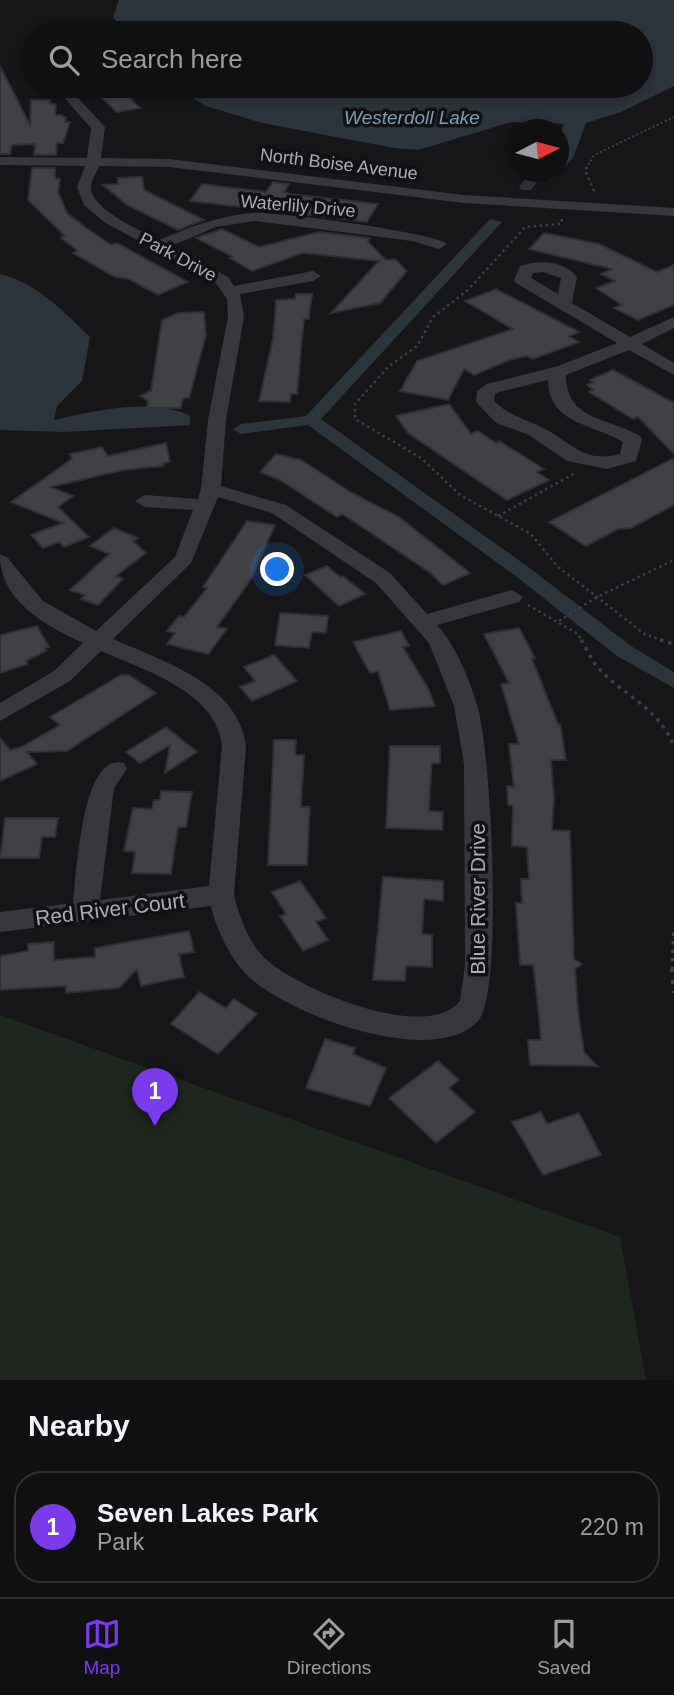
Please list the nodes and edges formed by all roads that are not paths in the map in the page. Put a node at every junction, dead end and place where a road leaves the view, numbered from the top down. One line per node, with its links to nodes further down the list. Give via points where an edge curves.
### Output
1 (71, 98): 2 (street, Park Drive, via 99,127)
2 (94, 160): 3 (street, North Boise Avenue); 4 (street, North Boise Avenue, via 211,166 464,199); 6 (street, Park Drive, via 84,187 89,202 109,219)
3 (0, 161)
4 (674, 212)
5 (439, 244): 6 (street, Waterlily Drive, via 255,217 213,223)
6 (158, 246): 8 (street, Park Drive, via 222,280)
7 (313, 276): 8 (street)
8 (231, 291): 14 (street, Park Drive, via 236,317)
9 (564, 304): 11 (street)
10 (674, 322): 11 (street)
11 (630, 343): 12 (street); 13 (street)
12 (674, 370)
13 (557, 371): 13 (street, via 503,383 486,391 485,402 502,419 536,431 556,447 585,460 607,463 629,457 633,440 578,418 562,405 555,390)
14 (208, 497): 15 (street); 18 (street, Blue River Drive, via 279,509 383,578); 19 (street, Park Drive, via 184,559)
15 (145, 501)
16 (0, 561): 19 (street, Blue River Drive, via 39,609)
17 (512, 597): 18 (street)
18 (423, 622): 22 (street, Blue River Drive, via 439,641 457,682 472,735 479,965 474,1004 468,1013 449,1026 411,1028 307,1001 258,969 245,953)
19 (100, 643): 20 (street, Park Drive, via 62,676); 22 (street, Blue River Drive, via 176,678 216,704 229,723 234,746)
20 (0, 713)
21 (114, 769): 23 (street, via 102,787)
22 (221, 895): 23 (street, Red River Court)
23 (85, 912): 24 (street, Red River Court)
24 (0, 922)

